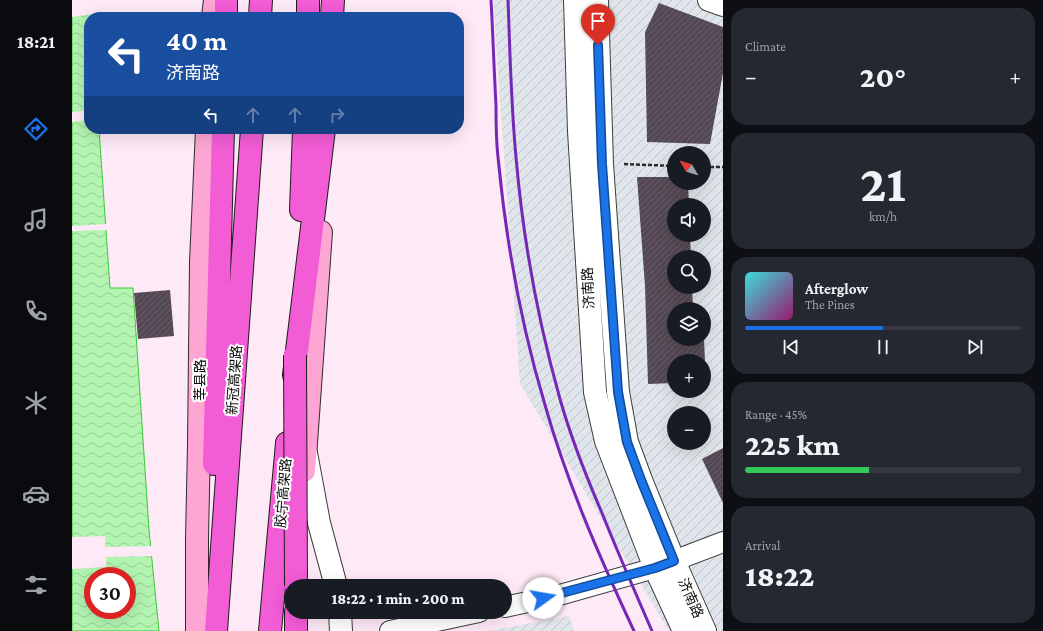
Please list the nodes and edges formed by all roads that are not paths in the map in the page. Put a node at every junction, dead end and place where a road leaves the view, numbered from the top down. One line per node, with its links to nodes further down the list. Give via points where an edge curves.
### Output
1 (215, 0): 11 (main road)
2 (226, 0): 12 (highway)
3 (261, 0): 13 (highway)
4 (308, 0): 14 (highway)
5 (333, 0): 15 (highway)
6 (337, 0): 16 (main road)
7 (575, 0): 26 (street, 济南路, via 579,131 595,392 606,441)
8 (597, 0): 26 (street, 济南路, via 602,164 618,392 627,442 641,480)
9 (709, 0): 10 (street)
10 (723, 6)
11 (214, 12)
12 (226, 12)
13 (260, 12)
14 (308, 12)
15 (332, 12)
16 (336, 12)
17 (207, 134): 35 (main road, 莘县路, via 201,262)
18 (223, 134): 36 (highway)
19 (252, 134): 37 (highway, 新冠高架路)
20 (304, 134): 23 (highway)
21 (323, 134): 23 (highway)
22 (328, 134): 24 (main road)
23 (295, 355): 27 (highway, bridge); 38 (highway, 胶宁高架路, bridge)
24 (306, 453): 28 (main road); 29 (street, via 319,523)
25 (723, 542): 26 (street)
26 (664, 565): 30 (street, via 556,596); 43 (street, 济南路); 44 (street, 济南路)
27 (295, 579)
28 (296, 579)
29 (334, 579)
30 (512, 605)
31 (290, 619): 39 (main road)
32 (296, 619): 40 (highway)
33 (340, 619): 41 (street)
34 (446, 619): 42 (street)
35 (197, 631)
36 (210, 631)
37 (216, 631)
38 (270, 631)
39 (289, 631)
40 (296, 631)
41 (341, 631)
42 (390, 631)
43 (684, 631)
44 (706, 631)

